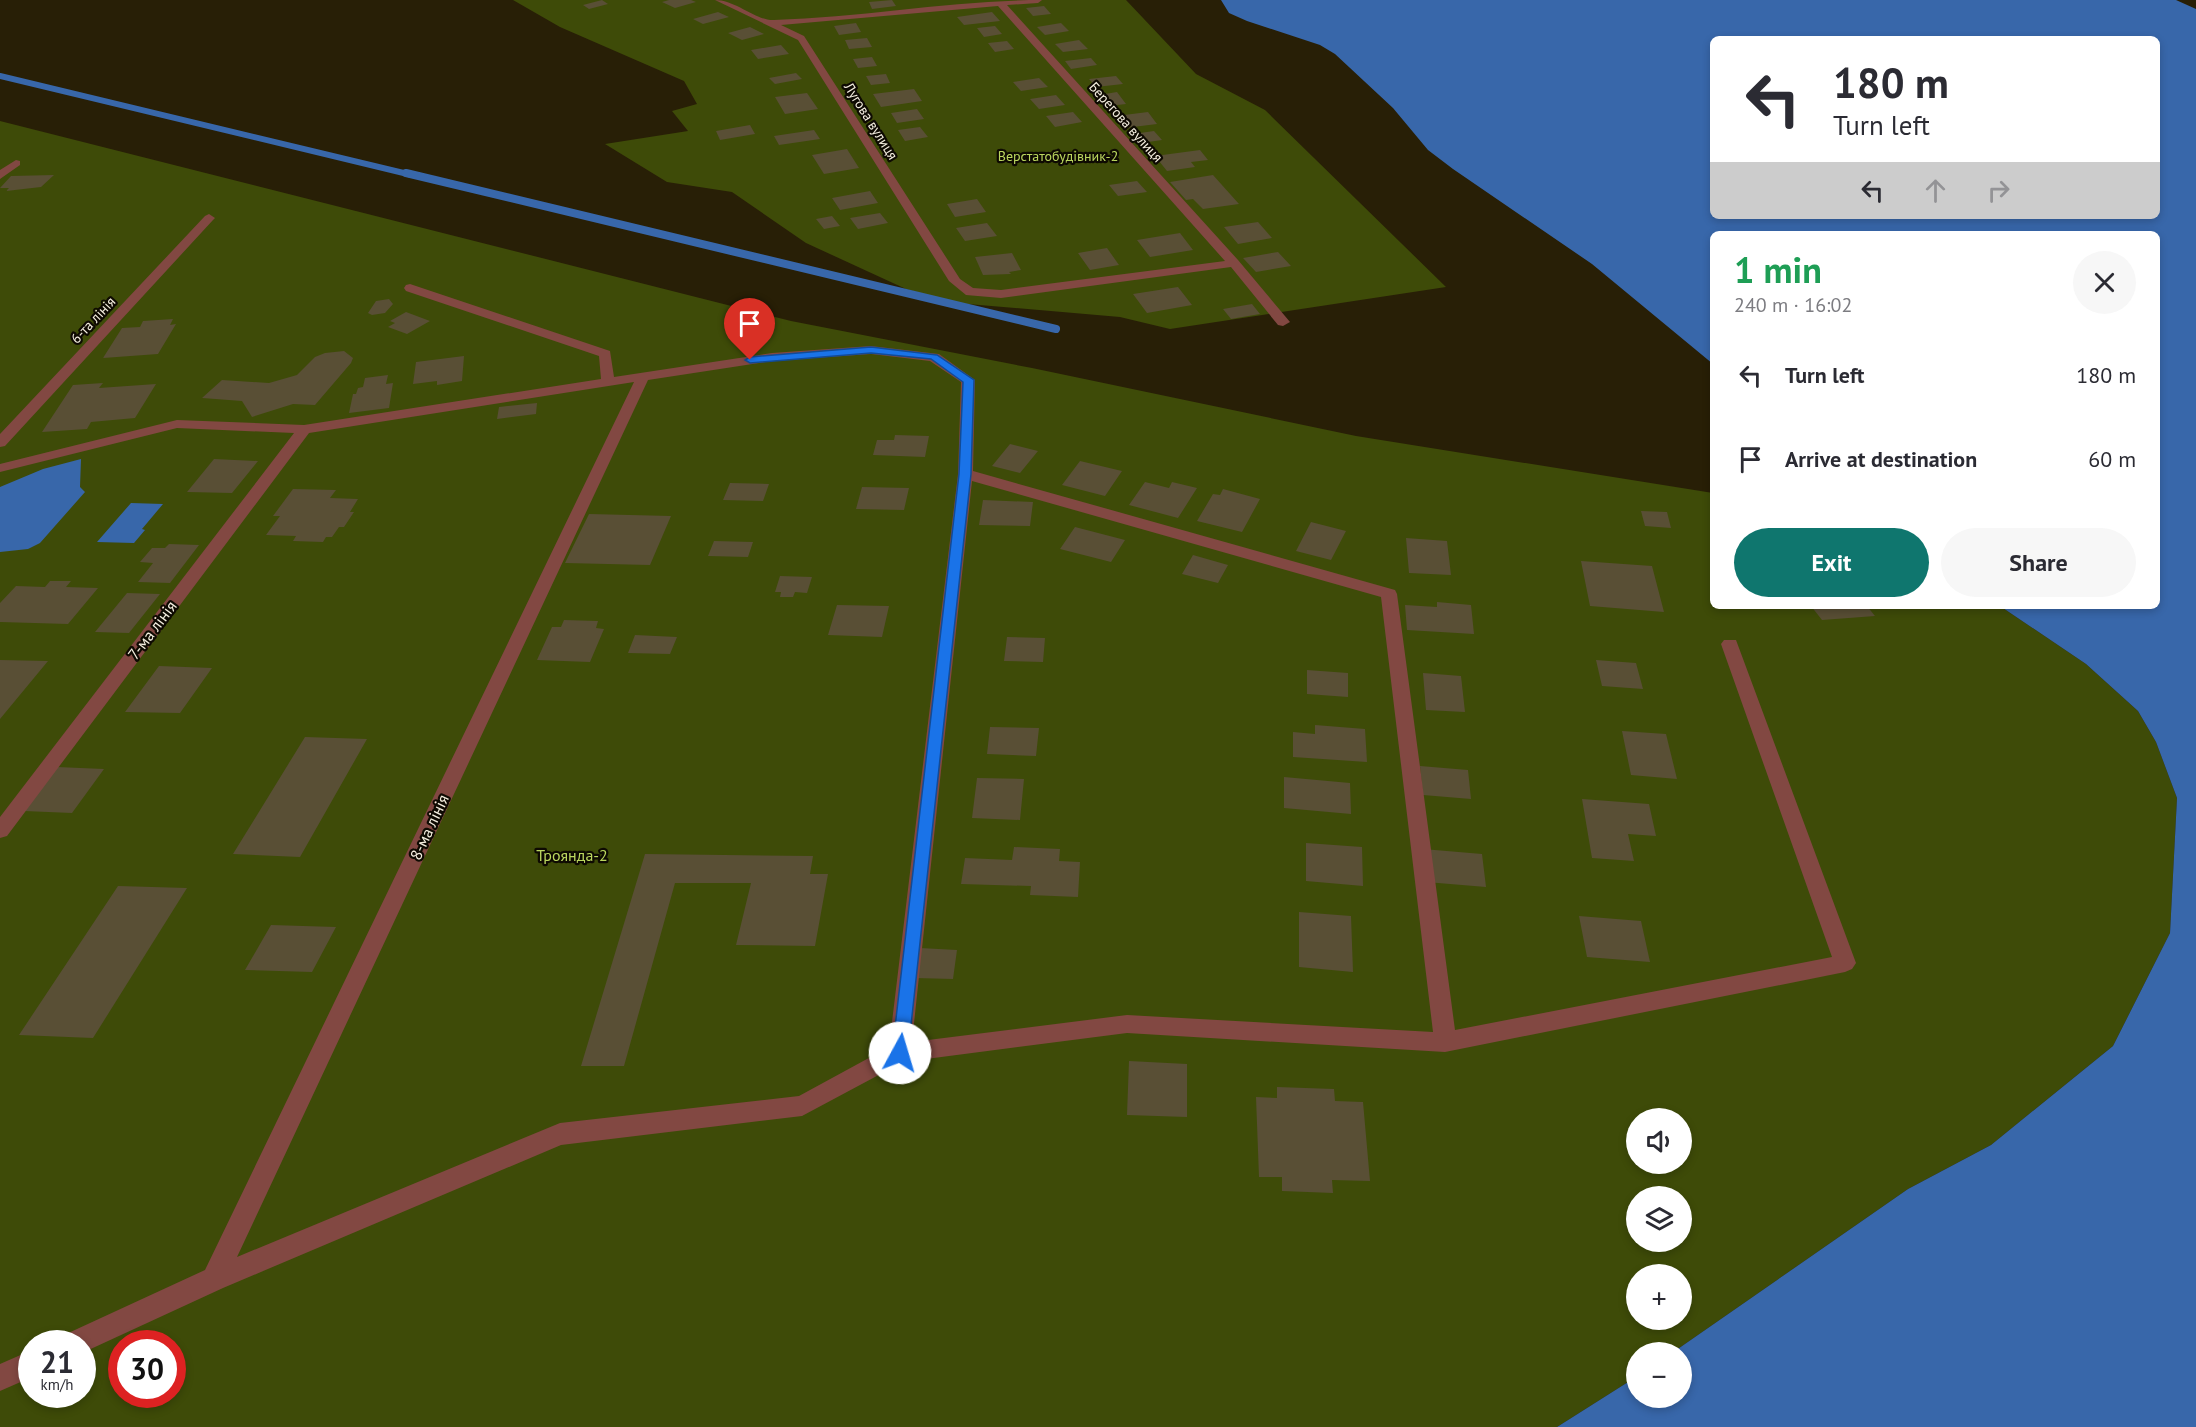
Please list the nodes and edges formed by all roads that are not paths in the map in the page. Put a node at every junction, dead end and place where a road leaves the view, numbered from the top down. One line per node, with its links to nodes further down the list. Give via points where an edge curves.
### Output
1 (719, 0): 6 (street, Лугова вулиця)
2 (898, 0): 5 (street)
3 (1038, 0): 4 (street)
4 (998, 2): 5 (street); 10 (street, Берегова вулиця)
5 (906, 12): 6 (street)
6 (773, 23): 10 (street, Лугова вулиця, via 801,38 955,281 970,292 1001,294)
7 (16, 163): 8 (street)
8 (0, 176)
9 (209, 218): 16 (street, 6-та лінія)
10 (1234, 263): 12 (street, Берегова вулиця)
11 (410, 288): 14 (street, via 605,354)
12 (1283, 322)
13 (644, 375): 14 (street); 18 (street, via 772,357 871,350 934,357 968,380); 23 (street, 8-ма лінія)
14 (608, 381): 15 (street)
15 (304, 429): 17 (street, via 177,424); 20 (street, 7-ма лінія)
16 (0, 443)
17 (0, 468)
18 (965, 474): 21 (street, via 1389,594); 22 (street)
19 (1730, 644): 21 (street, via 1845,963)
20 (0, 831)
21 (1445, 1042): 22 (street, via 1127,1024)
22 (900, 1053): 23 (street, via 802,1106 560,1134)
23 (214, 1279): 24 (street)
24 (96, 1333)
25 (18, 1370): 26 (street)
26 (0, 1378)

